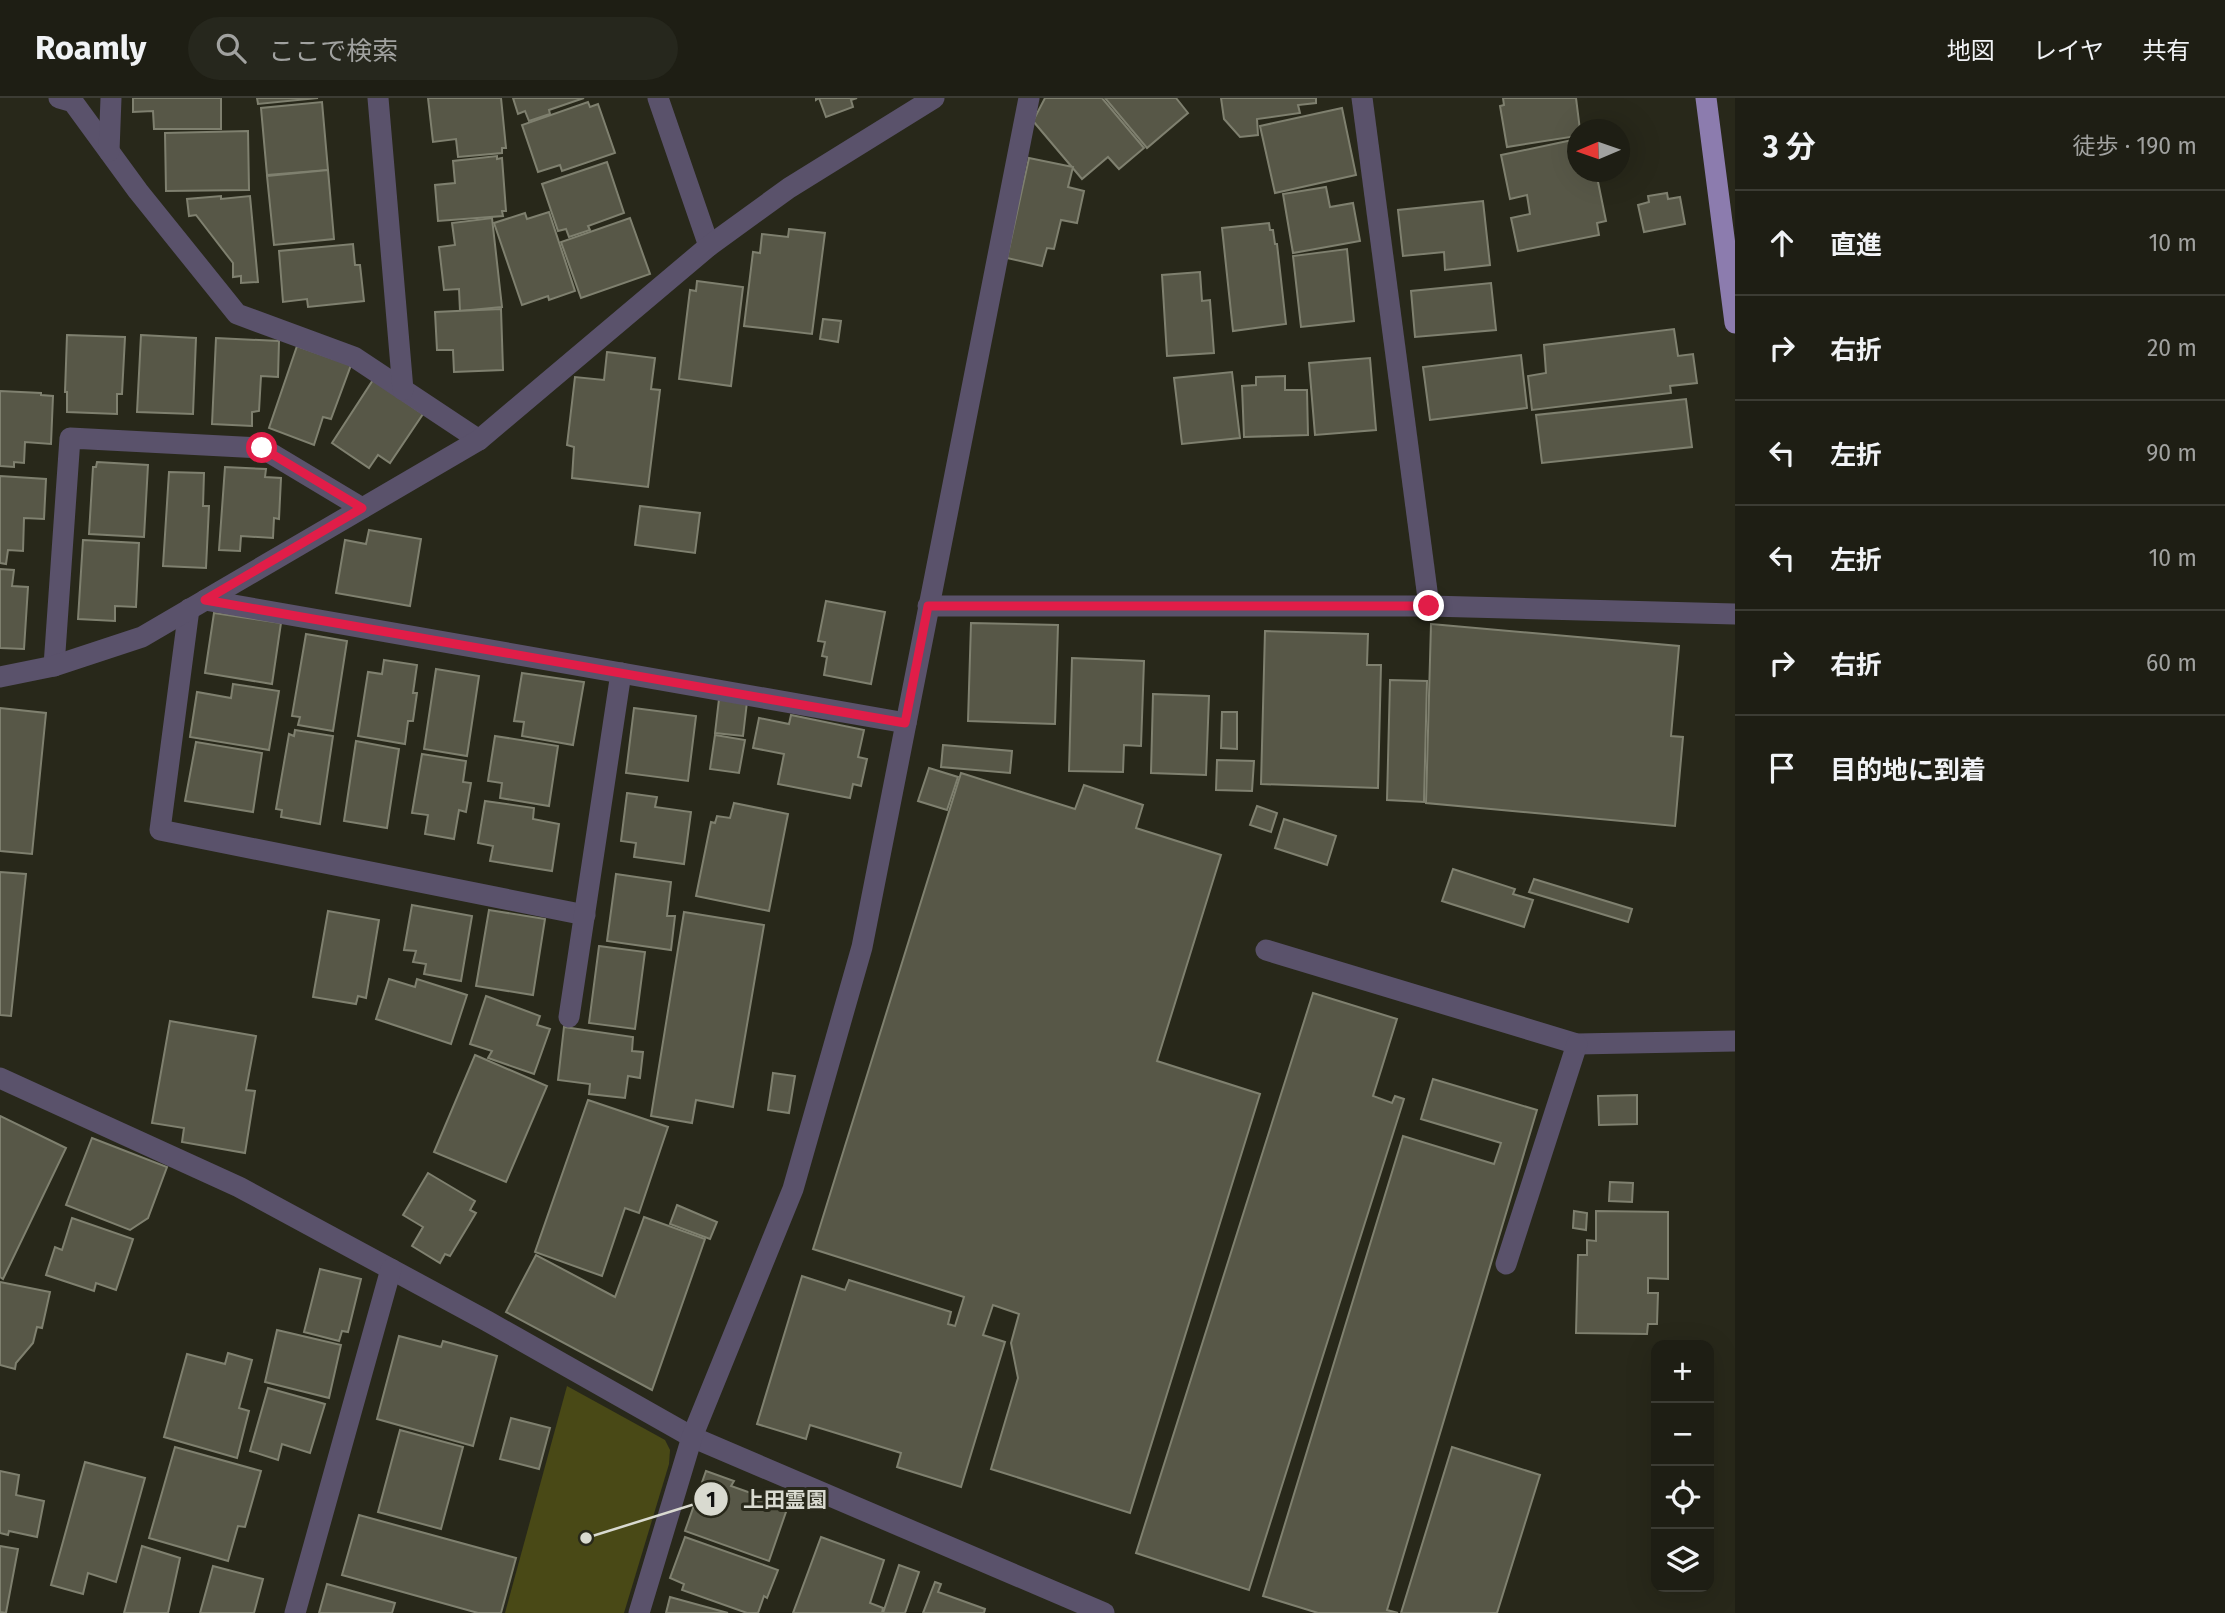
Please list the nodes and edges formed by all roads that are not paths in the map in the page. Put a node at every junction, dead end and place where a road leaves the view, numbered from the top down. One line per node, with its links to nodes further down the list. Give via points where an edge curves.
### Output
1 (59, 98): 9 (street, via 73,102)
2 (111, 98): 9 (street)
3 (378, 98): 12 (street)
4 (658, 98): 10 (street)
5 (934, 98): 10 (street, via 789,188)
6 (1029, 98): 16 (street)
7 (1362, 98): 17 (street)
8 (1706, 98): 11 (main road)
9 (110, 151): 12 (street, via 237,314 354,357)
10 (709, 246): 13 (street)
11 (1735, 323)
12 (403, 390): 13 (street)
13 (479, 440): 14 (street)
14 (362, 508): 15 (street); 19 (street, via 262,448 70,438)
15 (197, 604): 19 (street, via 142,637); 20 (street); 23 (street, via 160,830)
16 (928, 606): 17 (street); 22 (street)
17 (1429, 606): 18 (street)
18 (1735, 614)
19 (54, 666): 21 (street)
20 (621, 673): 22 (street); 23 (street)
21 (0, 677)
22 (905, 723): 31 (street, via 862,947 793,1189)
23 (585, 915): 25 (street)
24 (1266, 950): 27 (street)
25 (569, 1017)
26 (1735, 1041): 27 (street)
27 (1577, 1044): 29 (street)
28 (0, 1078): 30 (street, via 239,1187)
29 (1506, 1264)
30 (391, 1269): 31 (street); 32 (street)
31 (692, 1437): 33 (street); 34 (street)
32 (295, 1613)
33 (639, 1613)
34 (1104, 1613)

